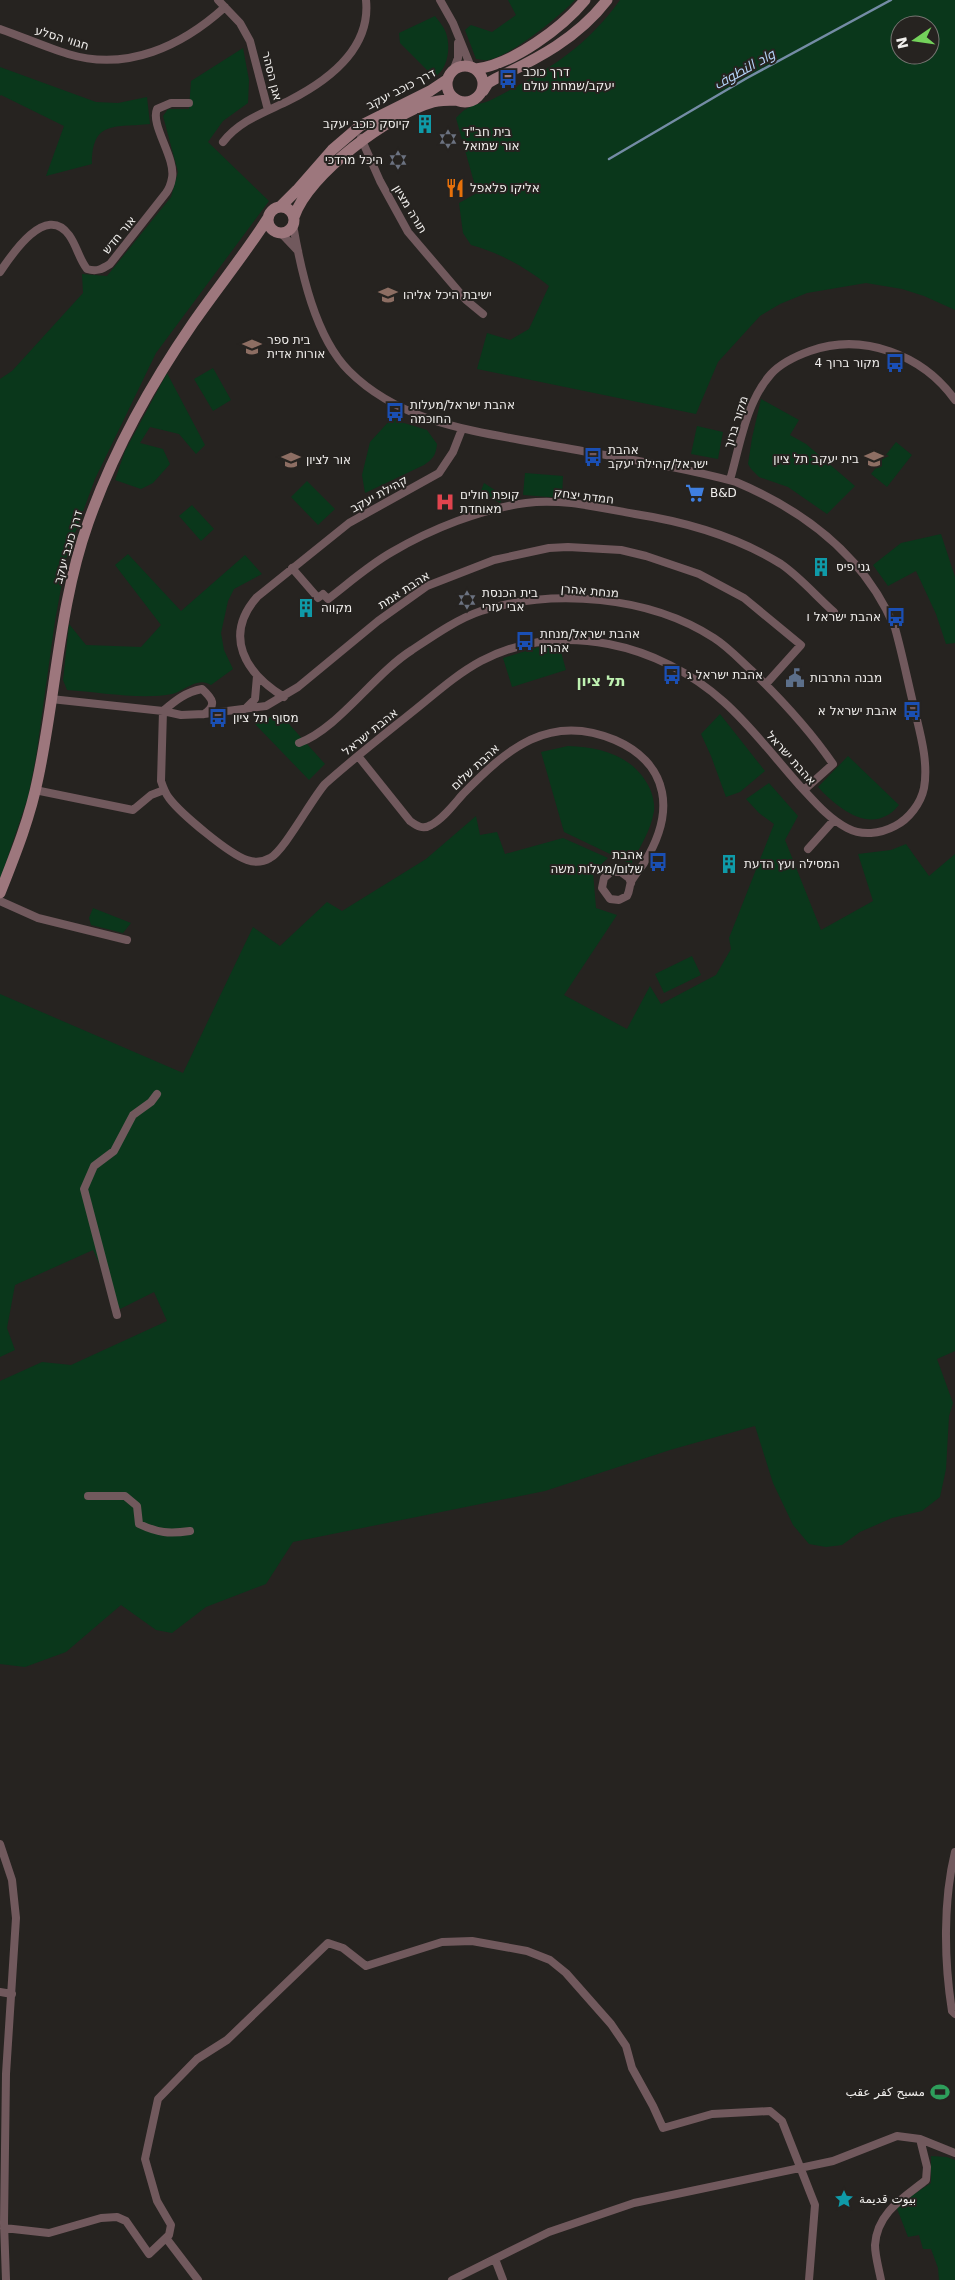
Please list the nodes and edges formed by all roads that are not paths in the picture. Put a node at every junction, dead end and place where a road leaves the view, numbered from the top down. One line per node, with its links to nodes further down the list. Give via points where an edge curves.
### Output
1 (218, 0): 6 (street, אגן הסהר)
2 (366, 0): 14 (street, via 363,30 354,51 315,85)
3 (440, 0): 8 (street)
4 (585, 0): 9 (street, via 566,20 533,44 498,64)
5 (607, 0): 11 (street, via 566,40 488,83)
6 (225, 7): 7 (street, חגווי הסלע, via 204,25 164,49 115,60 88,59 69,54); 14 (street, אגן הסהר, via 240,23 250,41)
7 (0, 29)
8 (457, 34): 9 (street); 10 (street, via 458,58)
9 (473, 68): 10 (street, via 458,68); 11 (street, via 483,80)
10 (451, 75): 12 (street, via 448,88); 15 (street, דרך כוכב יעקב, via 430,92)
11 (483, 91): 12 (street, via 471,102)
12 (456, 100): 16 (street, דרך כוכב יעקב, via 436,101 418,108)
13 (189, 103): 24 (street, אור חדש, via 162,105 155,113 172,165 171,183 110,264 102,270 88,269 69,235 58,226 50,225 32,233 22,242)
14 (268, 110): 17 (street, via 236,128)
15 (357, 129): 16 (street, תורה מציון); 18 (street, דרך כוכב יעקב, via 332,150)
16 (362, 141): 20 (street, דרך כוכב יעקב, via 312,187 302,199); 25 (street, תורה מציון, via 399,217 420,247 466,300)
17 (223, 142)
18 (280, 207): 19 (street, via 272,210); 20 (street, via 289,209)
19 (268, 218): 21 (street, via 270,227); 22 (street, דרך כוכב יעקב)
20 (293, 221): 21 (street, via 288,231); 23 (street, אהבת ישראל)
21 (279, 233): 22 (street, דרך כוכב יעקב, via 263,236); 23 (street)
22 (251, 245): 34 (street, דרך כוכב יעקב, via 194,321 161,372 100,491 82,540 69,593)
23 (300, 254): 27 (street, אהבת ישראל, via 317,317 326,338 348,370 398,407)
24 (0, 272)
25 (483, 314)
26 (955, 400): 28 (street, מקור ברוך, via 932,373 888,351 850,344 833,345 797,356 772,373 757,394)
27 (462, 429): 28 (street, אהבת ישראל); 29 (street, קהילת יעקב, via 453,452 439,472 349,523)
28 (730, 480): 43 (street, אהבת ישראל, via 778,501 817,526 875,591 895,628 924,757 922,794 910,814 900,823 880,832 860,833)
29 (292, 568): 30 (street, חמדת יצחק, via 318,598 324,594 328,599 392,552 440,529 513,506 556,502 706,528 782,565); 31 (street, קהילת יעקב, via 257,597 240,625 242,652)
30 (834, 612)
31 (257, 676): 33 (street, קהילת יעקב); 36 (street, via 255,699)
32 (766, 684): 33 (street, אהבת אמת, via 801,645 744,598 699,574 646,556 621,550 568,547 494,560 427,586); 38 (street, מנחת אהרן, via 714,638 663,614 634,606 582,599 505,604 480,611 410,651 378,676 321,730); 42 (street, מנחת אהרן, via 818,741 833,764)
33 (284, 697): 36 (street, אהבת אמת, via 266,706)
34 (50, 699): 35 (street, אהבת אמת); 40 (street, דרך כוכב יעקב)
35 (163, 711): 37 (street, אהבת אמת, via 181,715); 37 (street, via 179,698 202,689 213,704); 41 (street, via 160,781)
36 (243, 711): 37 (street, אהבת אמת)
37 (204, 714)
38 (299, 743)
39 (358, 756): 41 (street, אהבת ישראל, via 321,788 276,853 259,862 246,860 214,838 176,806); 42 (street, אהבת ישראל, via 446,684 480,661 533,642 583,640 625,647 694,678 726,703); 45 (street, אהבת שלום, via 410,821 425,828 438,820 495,762 526,741 579,731 608,737 626,745 650,765 661,788 664,801 661,826)
40 (35, 790): 41 (street, via 133,810); 48 (street, דרך כוכב יעקב, via 23,834)
41 (164, 790)
42 (804, 790): 43 (street, אהבת ישראל)
43 (834, 820): 44 (street)
44 (808, 849)
45 (642, 866): 46 (street); 47 (street)
46 (626, 874): 47 (street); 47 (street, via 616,871 607,874 602,883 603,892 610,899 623,899 630,892)
47 (631, 883)
48 (0, 892)
49 (0, 901): 50 (street, via 38,918)
50 (127, 940)
51 (157, 1094): 52 (street, via 133,1115 114,1151 94,1166 84,1189)
52 (117, 1315)
53 (88, 1496): 54 (street, via 125,1496 137,1506 139,1524 154,1531)
54 (190, 1531)
55 (0, 1844): 59 (street, via 12,1880 16,1918)
56 (955, 1852): 57 (street, via 947,1918 947,1977)
57 (952, 1989): 60 (street)
58 (0, 1992): 59 (street)
59 (12, 1994): 64 (street, via 6,2074)
60 (955, 2014)
61 (920, 2138): 62 (street); 63 (street, via 897,2136 833,2161); 72 (street, via 927,2167 926,2180 889,2208 875,2246)
62 (955, 2153)
63 (800, 2168): 65 (street, via 782,2121 770,2111 712,2114 663,2128 632,2068 626,2046 566,1973 550,1960 527,1951 472,1941 442,1942 366,1966 343,1948 328,1943 227,2040 197,2059 158,2099 145,2159 157,2200 171,2225); 66 (street, via 634,2203 549,2232); 71 (street, via 815,2205)
64 (3, 2225): 65 (street, via 49,2233 101,2218 117,2217 126,2221 150,2254); 67 (street)
65 (166, 2238): 68 (street)
66 (495, 2259): 69 (street); 70 (street)
67 (6, 2280)
68 (198, 2280)
69 (452, 2280)
70 (504, 2280)
71 (809, 2280)
72 (881, 2280)

